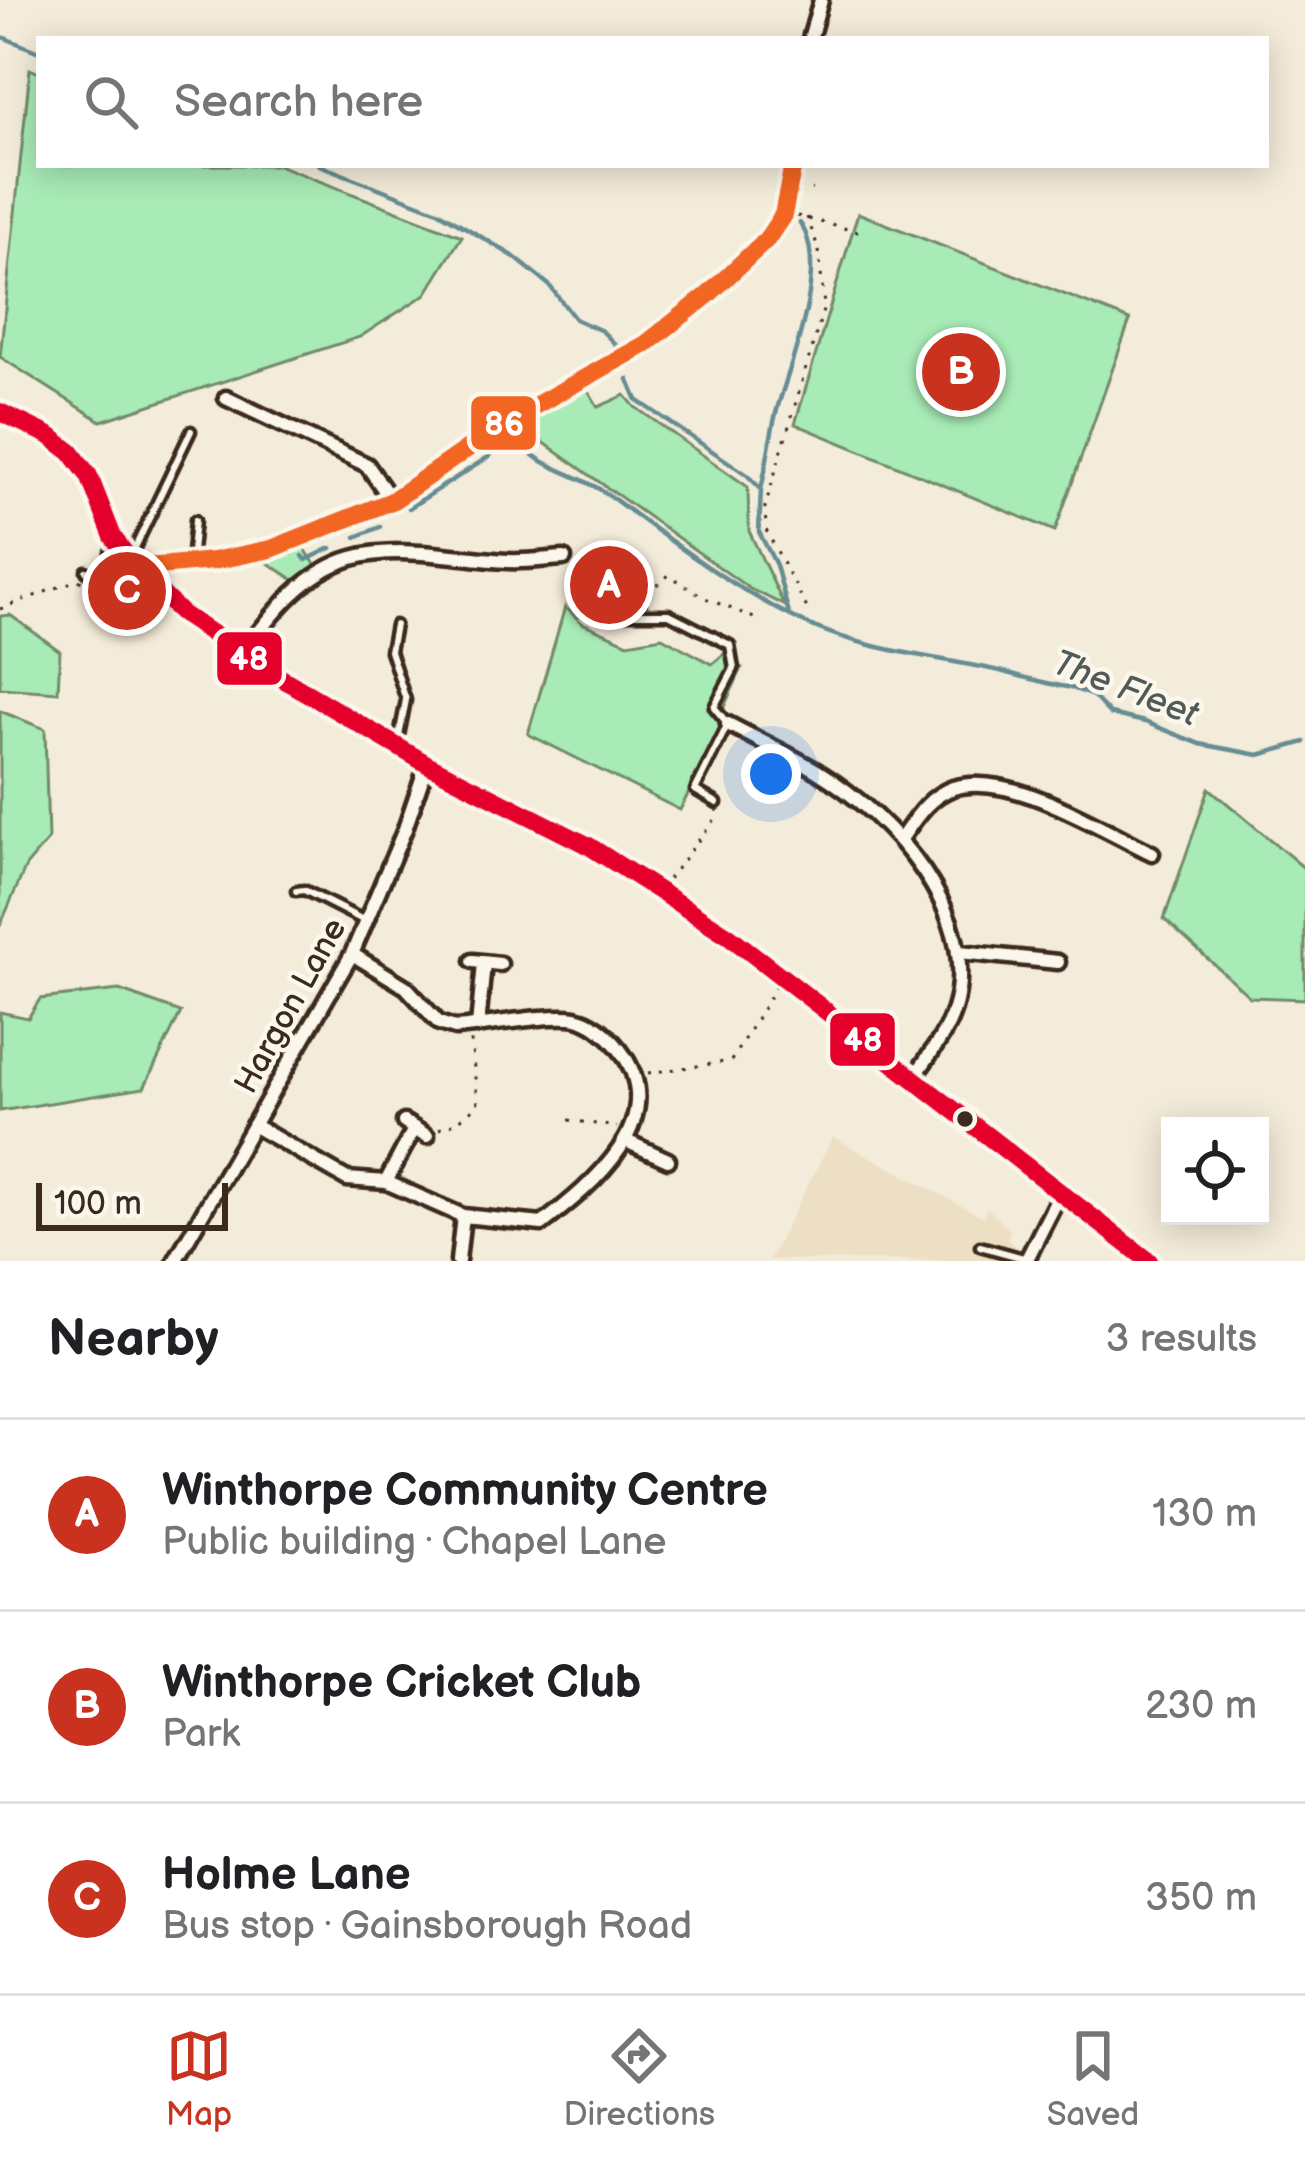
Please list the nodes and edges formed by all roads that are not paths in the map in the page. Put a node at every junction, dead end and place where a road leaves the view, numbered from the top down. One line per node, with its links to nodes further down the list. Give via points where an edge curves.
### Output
1 (821, 0): 2 (street)
2 (811, 36)
3 (792, 168): 7 (street, via 783,215 708,295 646,344 503,423)
4 (226, 398): 7 (street, via 367,465)
5 (0, 412): 9 (street, via 71,452)
6 (191, 431): 12 (lane)
7 (392, 501): 11 (street, via 271,549)
8 (195, 520): 11 (lane)
9 (113, 537): 12 (street); 14 (lane)
10 (564, 558): 18 (street, via 353,558 284,602)
11 (191, 562): 12 (street)
12 (132, 563): 15 (street)
13 (86, 572): 14 (lane)
14 (102, 589): 15 (lane, via 111,602)
15 (166, 597): 18 (street)
16 (606, 614): 19 (lane, via 669,614 730,645 734,669 714,707)
17 (395, 625): 20 (lane, via 391,657 406,700)
18 (242, 654): 20 (street)
19 (728, 724): 22 (lane, via 695,790); 23 (street, via 821,773)
20 (397, 746): 21 (street)
21 (427, 764): 26 (street, Hargon Lane); 32 (street, via 659,890)
22 (717, 802)
23 (901, 839): 24 (street, via 923,807 950,788 987,783); 27 (street, via 940,900)
24 (1152, 853)
25 (296, 891): 26 (lane)
26 (366, 921): 28 (street, Hargon Lane)
27 (960, 952): 29 (street); 32 (street, via 953,1013)
28 (352, 954): 31 (street, via 406,987 439,1023); 33 (street, Hargon Lane)
29 (1058, 962)
30 (500, 964): 31 (street, via 478,962)
31 (474, 1027): 35 (street, via 575,1018 605,1032 634,1075)
32 (912, 1080): 38 (street)
33 (253, 1125): 37 (street, via 347,1178); 42 (street, Hargon Lane)
34 (415, 1129): 37 (street)
35 (628, 1135): 36 (street); 39 (street, via 595,1183 542,1224)
36 (668, 1160)
37 (386, 1182): 39 (street)
38 (1060, 1192): 41 (street); 44 (street)
39 (463, 1216): 43 (street)
40 (980, 1246): 41 (lane)
41 (1027, 1259)
42 (176, 1261)
43 (458, 1261)
44 (1149, 1261)

